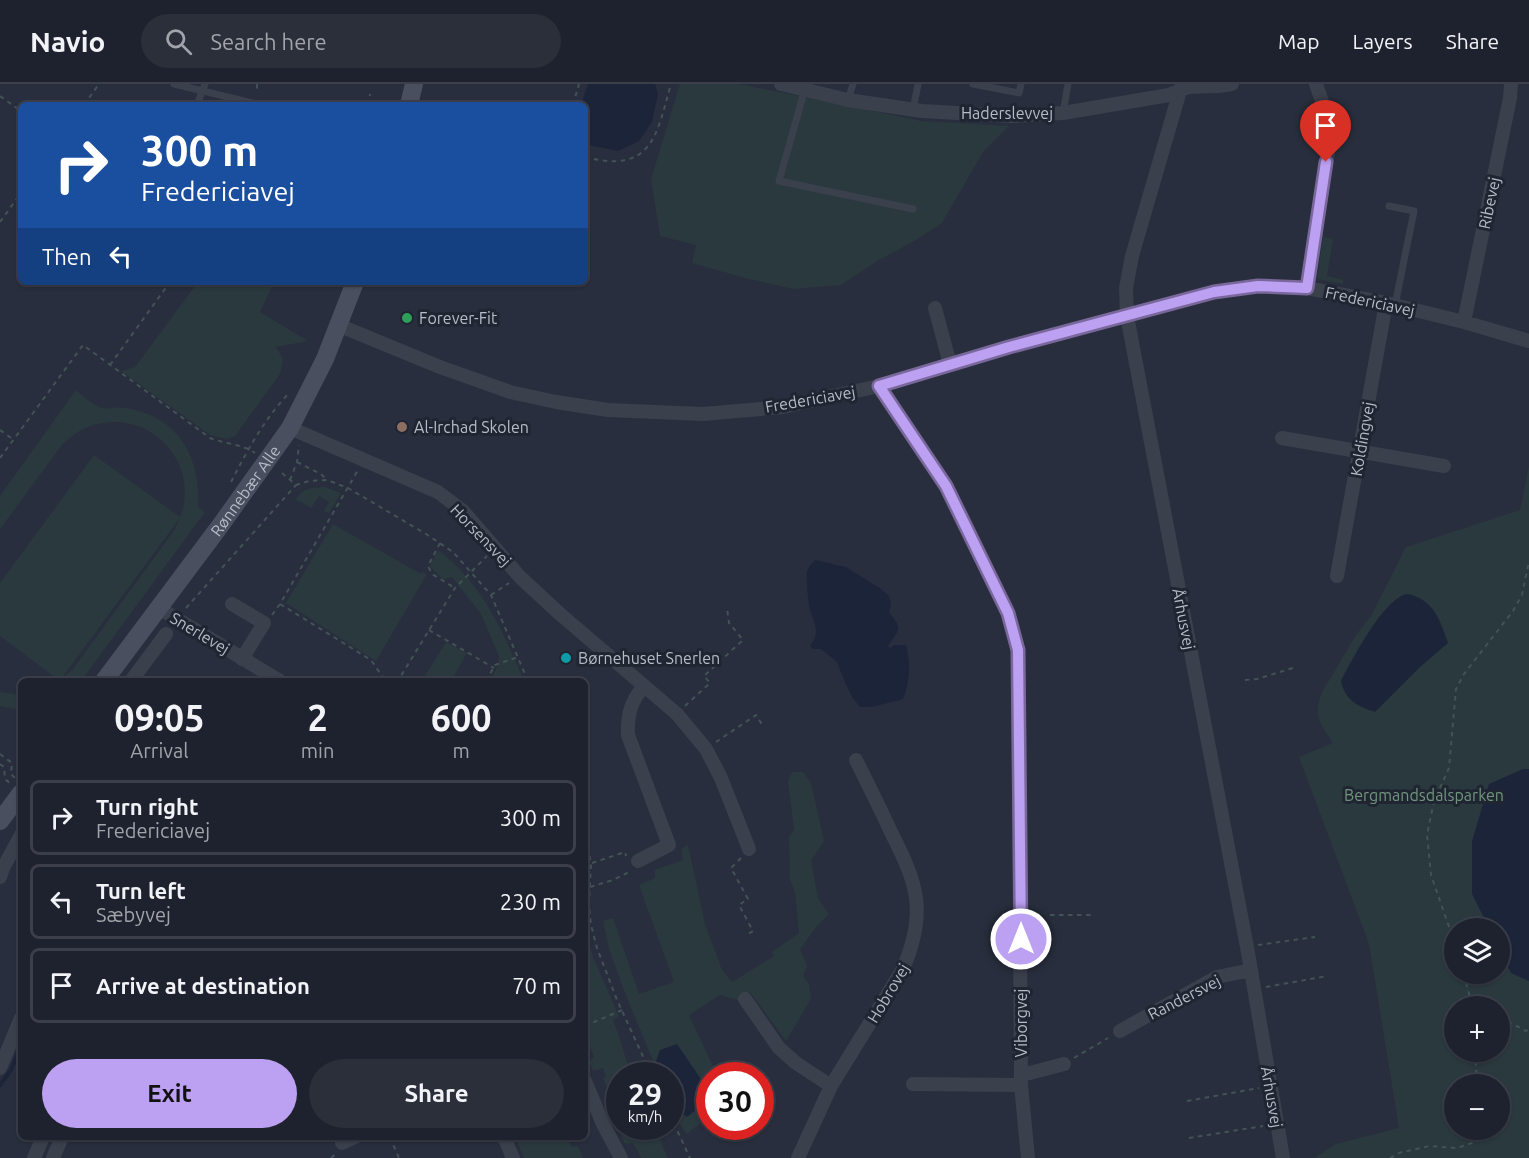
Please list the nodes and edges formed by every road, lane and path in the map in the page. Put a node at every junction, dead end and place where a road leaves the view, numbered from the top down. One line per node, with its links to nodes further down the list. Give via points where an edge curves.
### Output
1 (99, 84): 21 (path)
2 (174, 84): 16 (lane)
3 (414, 84): 25 (main road)
4 (579, 84): 26 (path)
5 (671, 84): 30 (path, via 651,144 637,156 621,162)
6 (781, 84): 17 (street, Haderslevvej)
7 (853, 84): 20 (lane)
8 (918, 84): 28 (lane)
9 (973, 84): 10 (lane, via 1020,93)
10 (1021, 84)
11 (1068, 84): 29 (lane)
12 (1232, 84): 15 (street, Haderslevvej)
13 (1316, 84): 37 (street, via 1330,140)
14 (1511, 84): 41 (street, Ribevej)
15 (1181, 87): 29 (street, Haderslevvej, via 1169,95); 40 (street, Århusvej, via 1132,256 1126,288)
16 (204, 88): 22 (lane); 23 (lane)
17 (805, 89): 20 (street, Haderslevvej); 33 (lane, via 779,181)
18 (370, 94): 24 (path)
19 (0, 96): 27 (path)
20 (848, 100): 28 (street, Haderslevvej)
21 (86, 102)
22 (198, 102)
23 (250, 102)
24 (369, 102)
25 (410, 102)
26 (574, 102)
27 (18, 109)
28 (913, 110): 29 (street, Haderslevvej, via 1012,116)
29 (1063, 112)
30 (588, 159)
31 (18, 197): 34 (path)
32 (1389, 206): 38 (lane, via 1414,211)
33 (913, 209)
34 (0, 222)
35 (168, 285): 45 (path)
36 (354, 285): 42 (main road, Rønnebær Alle)
37 (1307, 288): 38 (street, Fredericiavej); 40 (street, Fredericiavej, via 1258,286 1214,292)
38 (1390, 304): 41 (street, Fredericiavej); 53 (street, Koldingvej)
39 (935, 308): 44 (street)
40 (1127, 316): 44 (street, Fredericiavej); 116 (street, Århusvej)
41 (1464, 322): 43 (street, Fredericiavej)
42 (338, 324): 46 (street, Fredericiavej, via 510,392 608,410 703,414 783,407); 49 (main road, Rønnebær Alle)
43 (1529, 341)
44 (950, 364): 46 (street, Fredericiavej)
45 (110, 365): 51 (path, via 83,345); 52 (path, via 210,438)
46 (879, 386): 130 (street, Viborgvej, via 946,486 1008,613 1018,650)
47 (290, 392): 52 (path)
48 (0, 430): 51 (path)
49 (296, 430): 56 (street, Horsensvej); 57 (path); 75 (main road, Rønnebær Alle)
50 (1282, 438): 53 (street)
51 (14, 440): 55 (path)
52 (248, 448): 54 (path); 62 (path)
53 (1359, 452): 58 (street); 69 (street, Koldingvej)
54 (255, 453)
55 (0, 458)
56 (363, 459): 64 (path); 66 (street, Horsensvej, via 438,492 463,511)
57 (297, 462): 60 (path); 61 (path)
58 (1444, 466)
59 (282, 473): 60 (path)
60 (290, 480): 63 (path)
61 (327, 480): 63 (path); 64 (path)
62 (229, 485)
63 (296, 485): 77 (path)
64 (348, 488): 65 (path); 74 (path)
65 (440, 543): 68 (path); 71 (path, via 428,566 432,574)
66 (495, 548): 68 (path); 70 (street, Horsensvej)
67 (1529, 561): 113 (path, via 1522,595 1513,611 1456,689 1449,768 1434,801 1427,836 1431,875)
68 (471, 572): 71 (path); 72 (path)
69 (1337, 576)
70 (520, 577): 72 (path); 93 (street, Horsensvej)
71 (455, 588): 79 (path)
72 (491, 595): 81 (path)
73 (232, 604): 78 (street)
74 (280, 604): 78 (path); 88 (path, via 371,660)
75 (159, 608): 77 (street, Snerlevej); 85 (main road, Rønnebær Alle)
76 (727, 608): 94 (path, via 729,623 743,640 704,676 710,683)
77 (177, 618): 82 (street, Snerlevej)
78 (264, 623): 82 (street, Snerlevej)
79 (429, 630): 84 (path); 89 (path)
80 (166, 633): 86 (street)
81 (518, 657): 84 (path); 91 (path)
82 (242, 658): 87 (street, Snerlevej)
83 (1296, 667): 92 (path)
84 (494, 668): 90 (path)
85 (106, 678)
86 (133, 678)
87 (275, 678)
88 (386, 678)
89 (400, 678)
90 (488, 678)
91 (527, 678)
92 (1245, 680)
93 (644, 686): 94 (street, Horsensvej); 106 (street, via 630,708 628,735 669,845)
94 (676, 714): 96 (street, Horsensvej)
95 (763, 726): 96 (path, via 756,715)
96 (706, 749): 105 (street, Horsensvej)
97 (0, 754): 100 (path, via 12,763)
98 (856, 760): 132 (street, Hobrovej, via 908,866 915,886 916,929 903,969)
99 (0, 764): 100 (path, via 5,779)
100 (15, 784): 101 (main road)
101 (0, 822): 102 (street)
102 (18, 836)
103 (18, 841): 108 (street)
104 (588, 846): 107 (path)
105 (749, 849): 114 (path, via 731,868 748,899 739,905 753,931)
106 (634, 862): 107 (path, via 625,852); 109 (path, via 632,872)
107 (591, 864): 109 (path)
108 (0, 877)
109 (590, 887): 110 (path)
110 (590, 905): 121 (path, via 597,948)
111 (1050, 915): 112 (path)
112 (1095, 915)
113 (1446, 918)
114 (746, 935)
115 (1315, 937): 116 (path)
116 (1247, 947): 117 (street, Århusvej)
117 (1251, 970): 119 (street, Århusvej); 126 (street, Randersvej, via 1217,977)
118 (1327, 976): 119 (path)
119 (1254, 989): 133 (street, Århusvej)
120 (745, 999): 132 (street, via 779,1048)
121 (622, 1010): 124 (path); 127 (path)
122 (1510, 1022): 125 (path)
123 (18, 1025): 129 (street)
124 (588, 1025)
125 (1529, 1029)
126 (1120, 1031): 128 (path)
127 (646, 1062)
128 (1064, 1064): 130 (street)
129 (0, 1068)
130 (1021, 1080): 131 (street); 151 (street, Viborgvej)
131 (913, 1084)
132 (831, 1086): 150 (street, Hobrovej)
133 (1270, 1086): 135 (path); 136 (street, Århusvej)
134 (588, 1088): 148 (street)
135 (1187, 1101)
136 (1277, 1124): 137 (path); 152 (street, Århusvej)
137 (1189, 1138)
138 (42, 1140): 144 (street)
139 (61, 1140): 145 (street)
140 (391, 1140): 146 (path)
141 (505, 1140): 147 (street)
142 (682, 1140): 149 (path)
143 (1475, 1140): 153 (path, via 1457,1148 1429,1146)
144 (34, 1158)
145 (53, 1158)
146 (399, 1158)
147 (513, 1158)
148 (621, 1158)
149 (690, 1158)
150 (798, 1158)
151 (1028, 1158)
152 (1283, 1158)
153 (1390, 1158)

